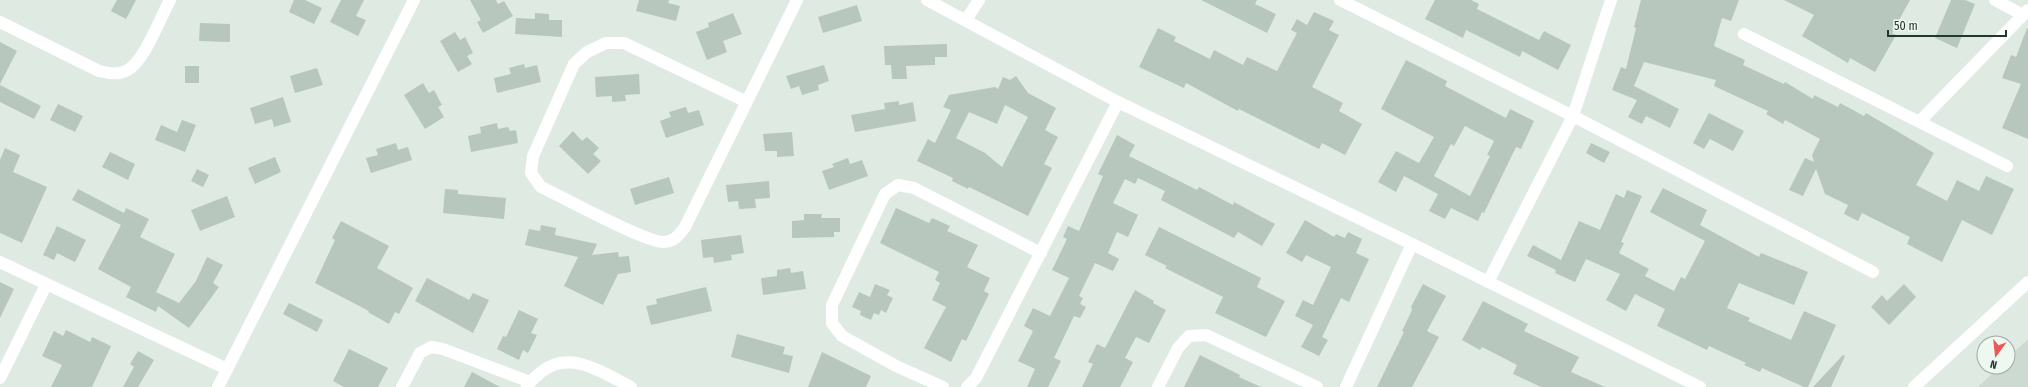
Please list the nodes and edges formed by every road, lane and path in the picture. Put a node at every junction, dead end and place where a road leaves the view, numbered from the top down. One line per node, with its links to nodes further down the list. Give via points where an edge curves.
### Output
1 (170, 0): 11 (street, via 138,62 127,71 115,74 99,71)
2 (414, 0): 25 (street)
3 (797, 0): 13 (street)
4 (927, 0): 10 (street)
5 (979, 0): 10 (street)
6 (1340, 0): 15 (street)
7 (1611, 0): 15 (street)
8 (1995, 0): 9 (street)
9 (2026, 13): 16 (street)
10 (966, 20): 14 (street)
11 (0, 22)
12 (1744, 34): 16 (street)
13 (747, 102): 13 (street, via 685,227 676,239 663,242 644,237 541,187 531,173 533,156 574,64 587,52 606,43 624,43)
14 (1118, 102): 18 (street); 19 (street)
15 (1574, 116): 21 (street); 22 (street)
16 (1919, 122): 17 (street)
17 (2007, 166)
18 (1412, 244): 22 (street); 35 (street)
19 (1041, 253): 31 (street, via 914,188 898,185 885,194 832,305 832,322 842,336 896,366); 32 (street, via 976,378)
20 (0, 262): 24 (street)
21 (1873, 272)
22 (1488, 282): 36 (street)
23 (2028, 282): 37 (street)
24 (46, 285): 25 (street); 26 (street)
25 (227, 369): 28 (street)
26 (0, 378)
27 (528, 385): 29 (street, via 443,349 431,347 420,353); 30 (street, via 545,368 562,361 587,365)
28 (218, 387)
29 (402, 387)
30 (631, 387)
31 (943, 387)
32 (967, 387)
33 (1158, 387): 34 (street, via 1189,336 1206,335)
34 (1317, 387)
35 (1346, 387)
36 (1700, 387)
37 (1914, 387)

